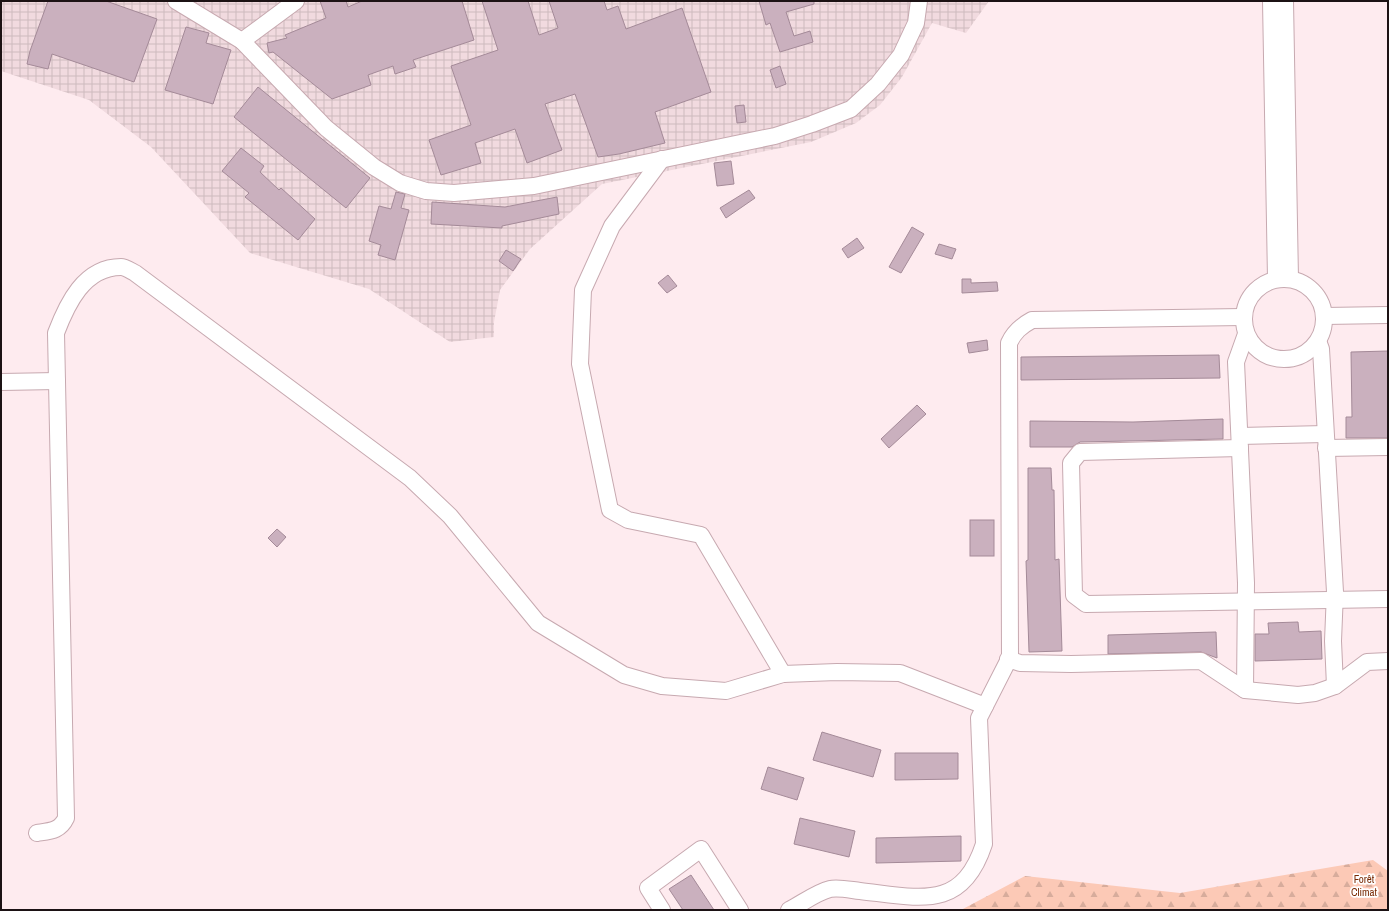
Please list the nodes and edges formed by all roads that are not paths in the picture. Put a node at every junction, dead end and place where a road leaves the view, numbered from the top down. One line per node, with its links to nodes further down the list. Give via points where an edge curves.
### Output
1 (176, 1): 6 (lane)
2 (296, 1): 6 (lane)
3 (919, 1): 7 (lane, via 916,23 901,55 878,84 851,109 775,136)
4 (1271, 1): 8 (lane)
5 (1285, 1): 8 (lane)
6 (242, 41): 7 (lane, via 326,128 374,167 400,183 426,191 454,193 534,186)
7 (662, 159): 24 (lane, via 612,226 583,290 580,364 610,510 628,520 701,535)
8 (1283, 279): 10 (lane, via 1306,284 1322,304); 11 (lane, via 1267,281 1255,289 1247,300)
9 (1388, 315): 10 (lane)
10 (1324, 316): 13 (lane, via 1323,329)
11 (1243, 317): 12 (lane); 22 (lane, via 1032,320 1012,336 1008,343)
12 (1246, 334): 13 (lane, via 1259,351 1285,359 1298,357); 17 (lane, via 1236,362)
13 (1318, 341): 16 (lane, via 1322,349)
14 (57, 381): 15 (lane); 24 (lane, via 56,333 65,310 86,280 96,273 122,267 135,272 410,478 450,516 538,623 624,675 662,686 726,691); 28 (lane, via 66,818 57,830)
15 (1, 382)
16 (1326, 441): 17 (lane); 18 (lane); 20 (lane)
17 (1240, 442): 21 (lane); 21 (lane, via 1080,452 1071,463 1074,595 1086,604)
18 (1388, 447)
19 (1388, 599): 20 (lane)
20 (1335, 600): 21 (lane); 25 (lane)
21 (1246, 602): 26 (lane)
22 (1008, 659): 26 (lane, via 1020,663 1071,664 1201,661); 27 (lane)
23 (1388, 661): 25 (lane, via 1367,662)
24 (783, 674): 27 (lane, via 900,673)
25 (1335, 686): 26 (lane, via 1315,693 1298,695)
26 (1245, 690)
27 (985, 706): 31 (lane, via 978,718 984,844 964,888 940,900 931,901 857,890 830,889)
28 (37, 833)
29 (662, 910): 30 (lane, via 648,888 701,849)
30 (740, 910)
31 (789, 910)

